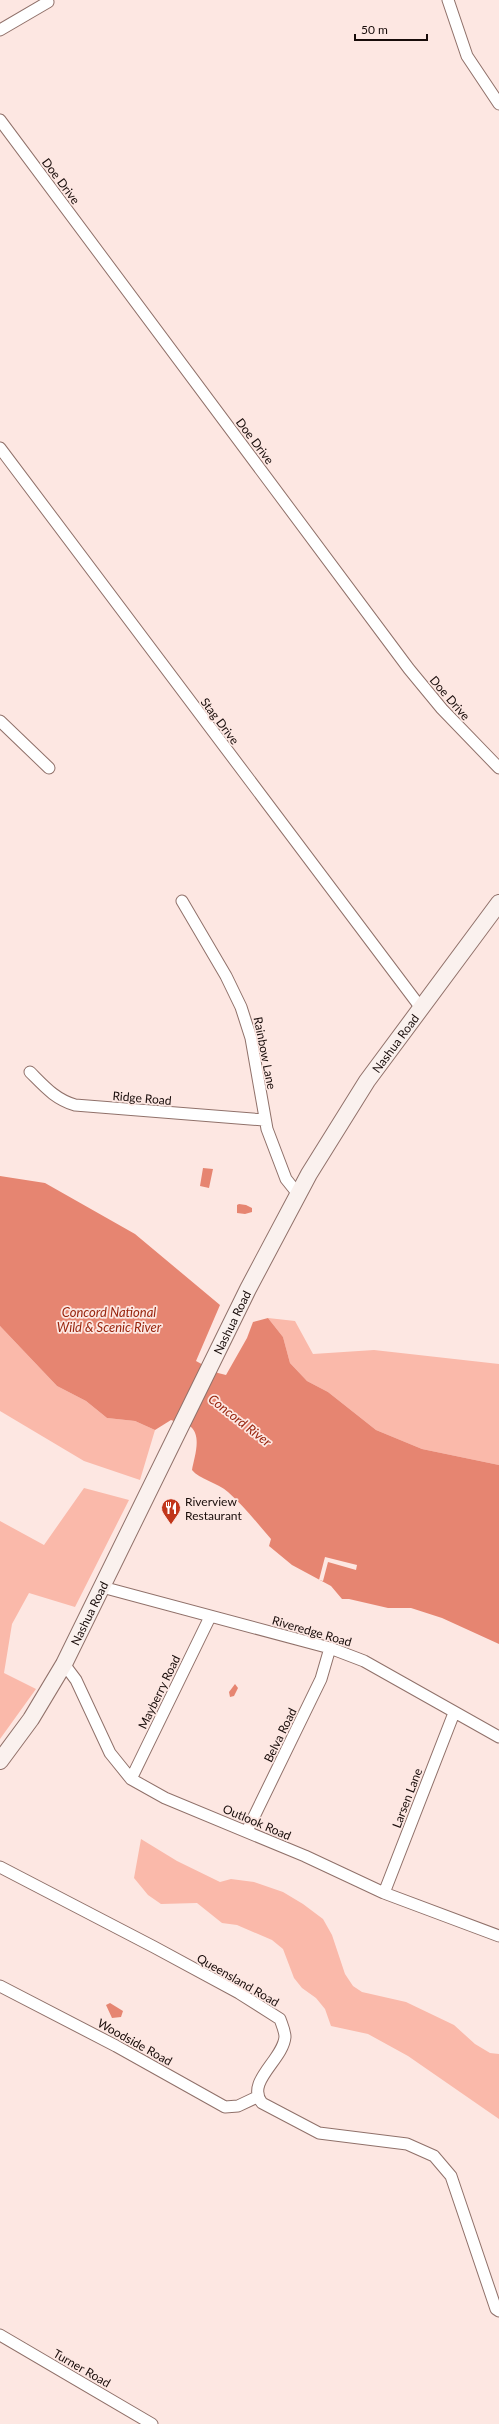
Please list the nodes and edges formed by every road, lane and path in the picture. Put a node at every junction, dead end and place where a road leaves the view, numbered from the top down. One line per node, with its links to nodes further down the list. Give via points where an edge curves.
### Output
1 (448, 0): 4 (street, via 468,56)
2 (48, 2): 3 (street)
3 (0, 30)
4 (499, 104)
5 (0, 120): 9 (street, Doe Drive, via 417,679 450,718)
6 (0, 448): 12 (street, Stag Drive)
7 (0, 721): 8 (street)
8 (49, 768)
9 (499, 768)
10 (182, 901): 14 (street, Rainbow Lane, via 241,1007 254,1054)
11 (499, 904): 12 (main road, Nashua Road)
12 (421, 1008): 15 (main road, Nashua Road, via 367,1081)
13 (30, 1072): 14 (street, Ridge Road, via 61,1101 76,1105)
14 (264, 1120): 15 (street, Rainbow Lane, via 286,1178)
15 (298, 1194): 16 (main road, Nashua Road)
16 (102, 1587): 17 (street, Riveredge Road); 19 (main road, Nashua Road)
17 (210, 1617): 18 (street, Riveredge Road); 23 (street, Mayberry Road)
18 (330, 1648): 20 (street, Riveredge Road, via 364,1661); 24 (street, Belva Road, via 321,1679)
19 (64, 1664): 22 (main road, Nashua Road, via 31,1719); 23 (street, Outlook Road, via 76,1680 110,1752)
20 (454, 1713): 21 (street, Riveredge Road); 26 (street, Larsen Lane)
21 (499, 1737)
22 (0, 1761)
23 (131, 1779): 24 (street, Outlook Road, via 165,1798)
24 (247, 1831): 26 (street, Outlook Road)
25 (0, 1868): 29 (street, Queensland Road, via 160,1950 239,1993 280,2020 285,2038 280,2051 256,2089)
26 (384, 1893): 27 (street, Outlook Road)
27 (499, 1936)
28 (0, 1986): 29 (street, Woodside Road, via 116,2046 225,2107 238,2106)
29 (257, 2097): 30 (street, via 262,2103 319,2133 407,2144 434,2156 451,2176)
30 (499, 2311)
31 (0, 2335): 32 (street, Turner Road)
32 (152, 2424)

